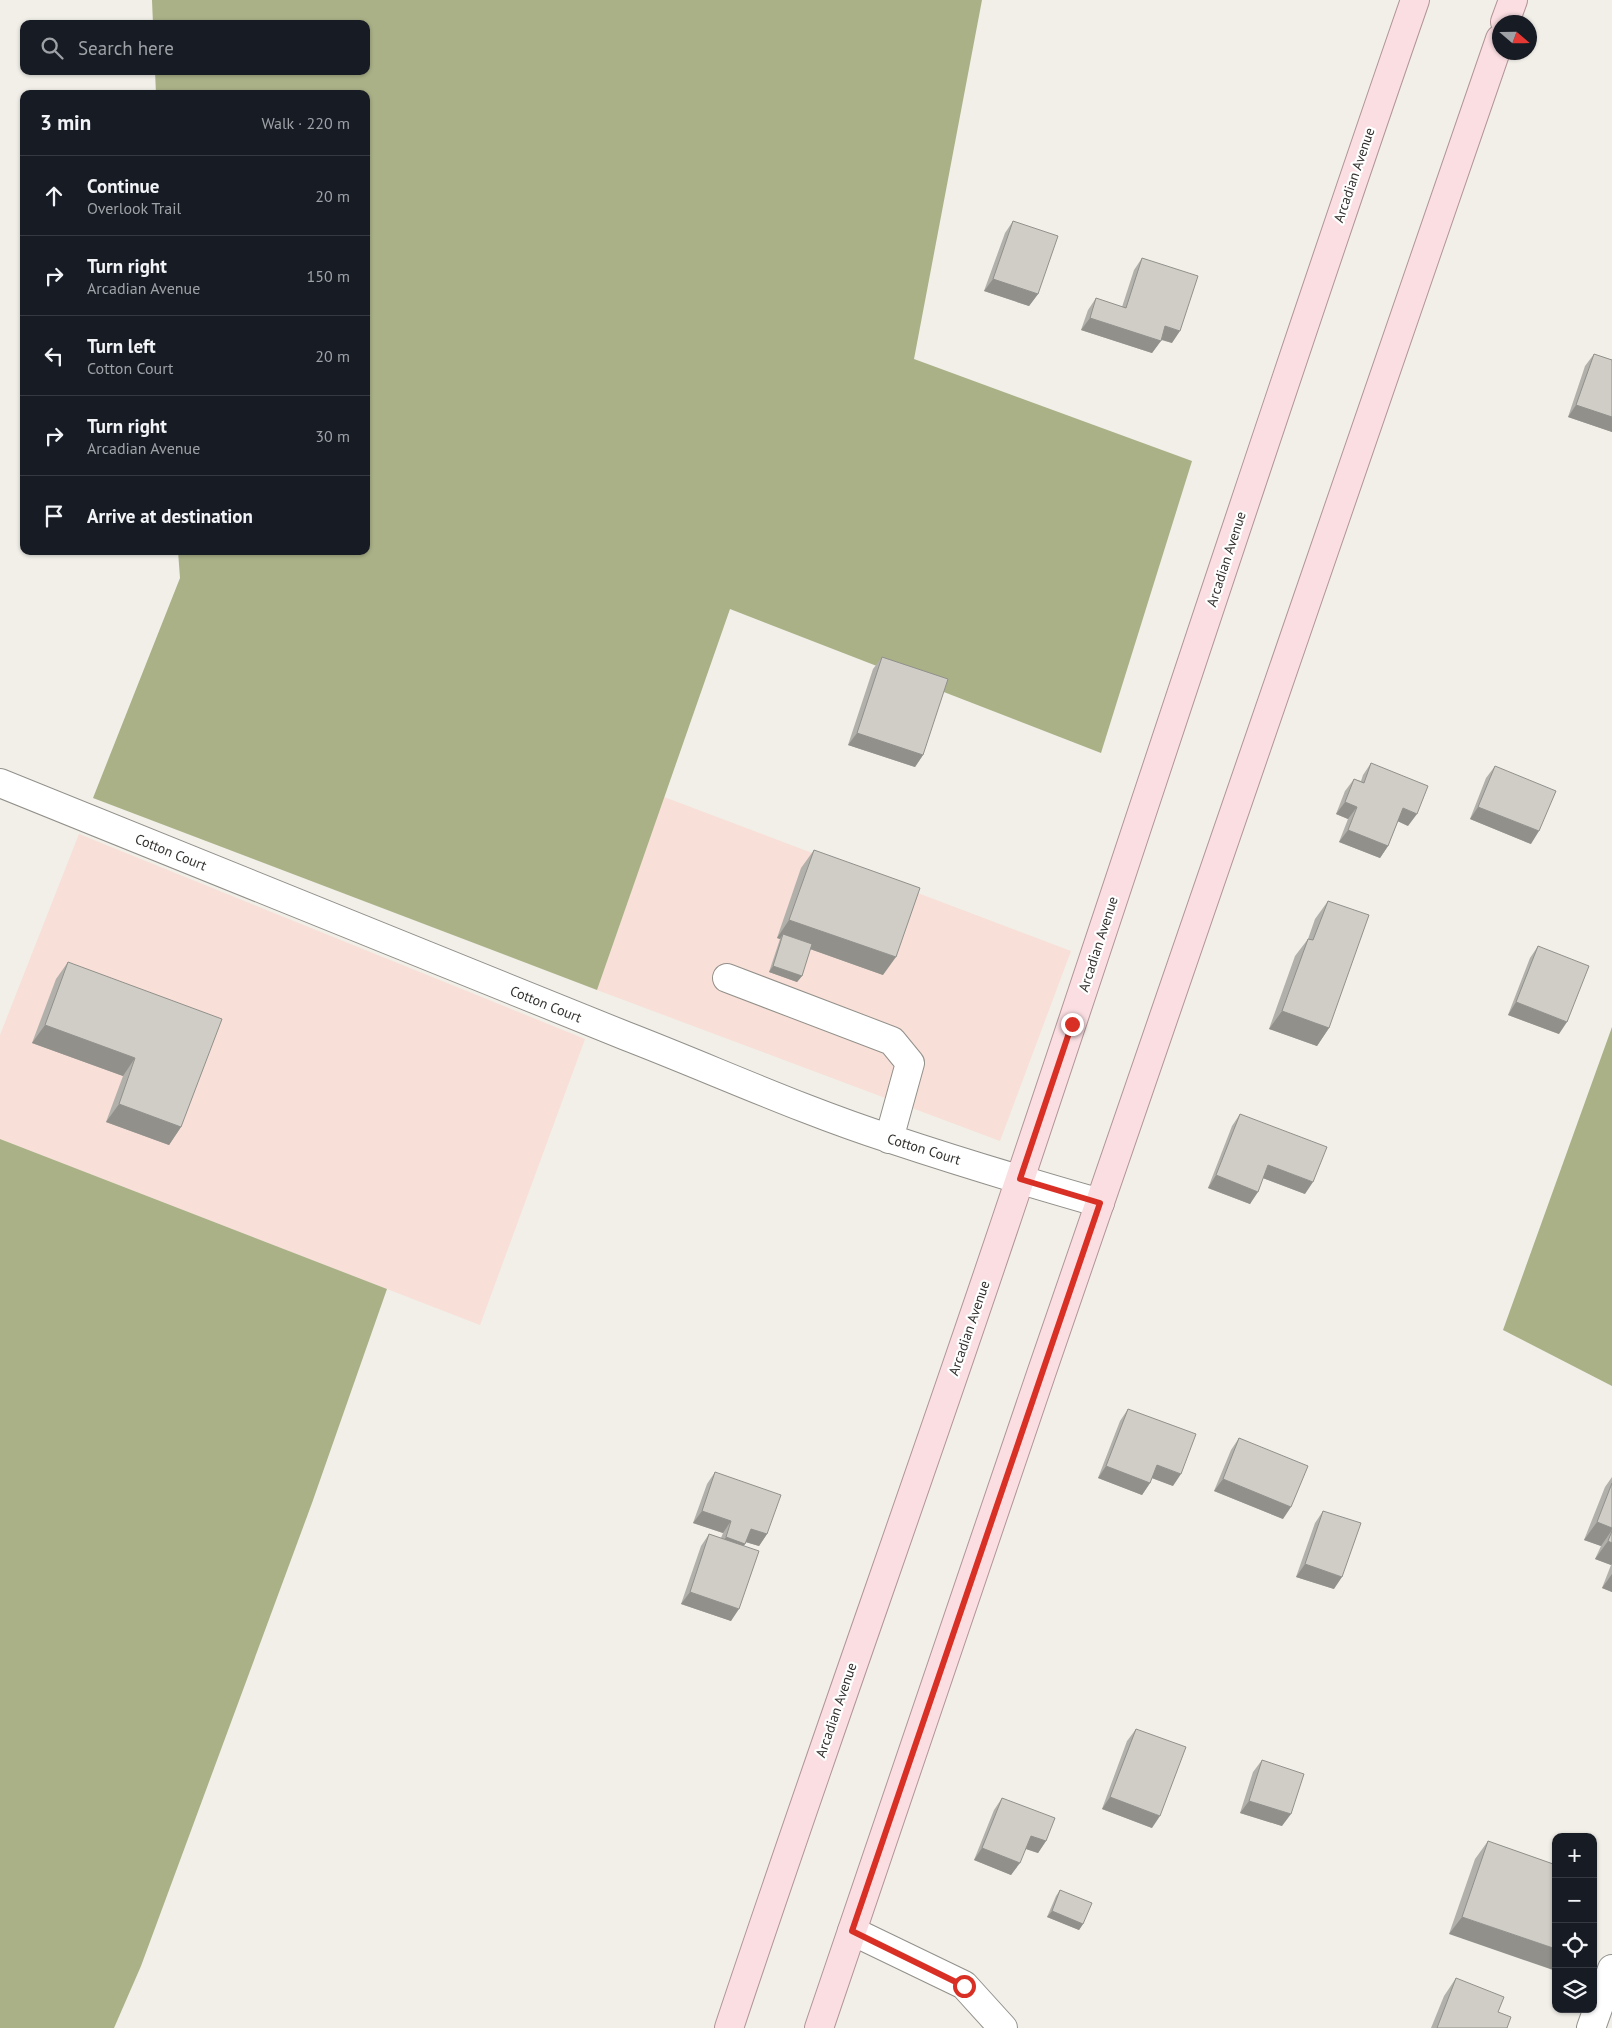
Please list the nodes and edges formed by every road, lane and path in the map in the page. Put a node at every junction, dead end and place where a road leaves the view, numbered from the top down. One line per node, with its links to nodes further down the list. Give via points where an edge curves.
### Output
1 (1415, 0): 8 (main road, Arcadian Avenue, via 1330,245)
2 (1513, 0): 3 (main road)
3 (1508, 15)
4 (1493, 60): 9 (main road)
5 (0, 783): 7 (street, Cotton Court, via 414,952)
6 (727, 978): 7 (street, via 892,1041 910,1064)
7 (889, 1139): 8 (street, Cotton Court)
8 (1020, 1179): 9 (street, Cotton Court); 12 (main road, Arcadian Avenue)
9 (1100, 1203): 10 (main road)
10 (852, 1931): 13 (main road); 14 (street, via 964,1986)
11 (1612, 1969): 15 (street)
12 (728, 2028)
13 (819, 2028)
14 (1003, 2028)
15 (1592, 2028)

